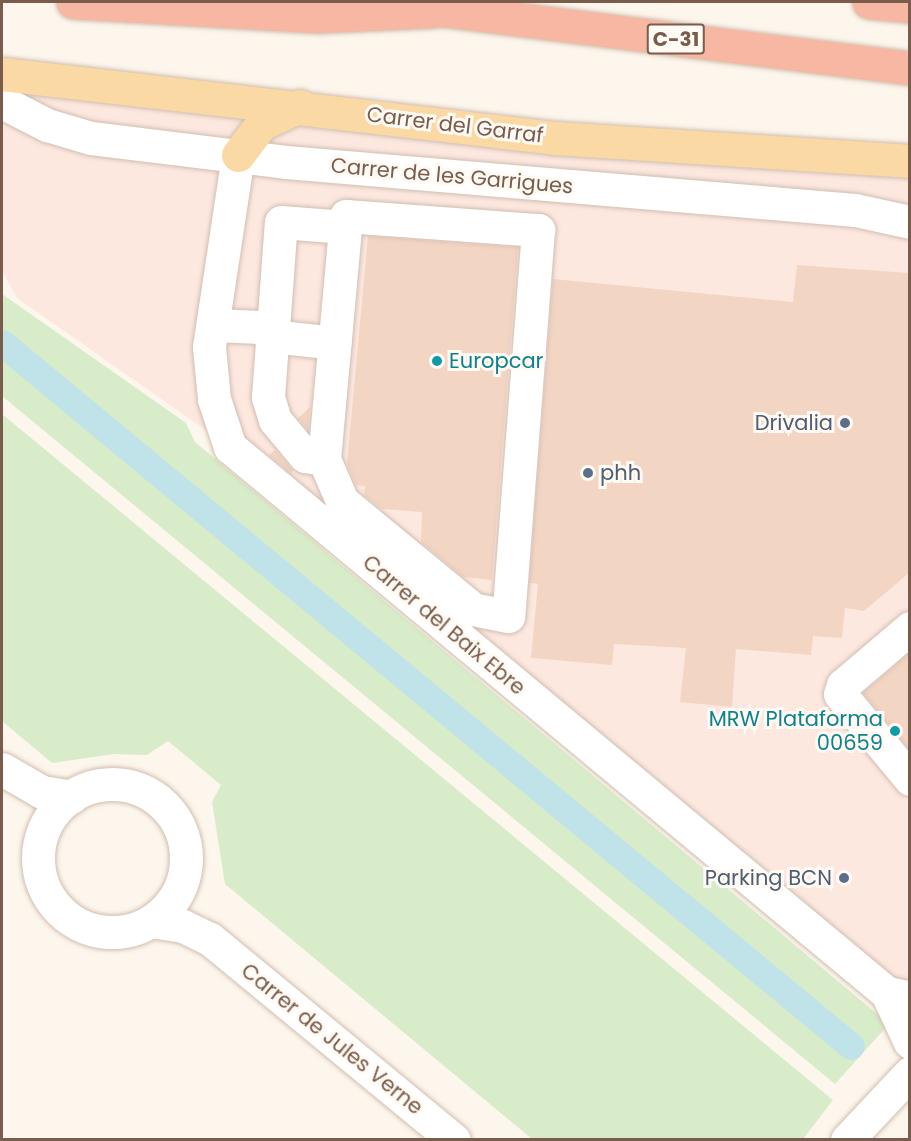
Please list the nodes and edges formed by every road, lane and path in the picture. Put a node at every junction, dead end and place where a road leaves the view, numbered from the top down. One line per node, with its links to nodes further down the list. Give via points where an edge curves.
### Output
1 (73, 2): 5 (highway, via 320,16)
2 (410, 2): 5 (highway, C-31)
3 (869, 2): 4 (highway)
4 (909, 6)
5 (443, 10): 6 (highway, C-31)
6 (909, 68)
7 (2, 74): 9 (main road, Carrer del Garraf)
8 (2, 102): 10 (street, Carrer de les Garrigues, via 47,125 91,138)
9 (300, 106): 10 (main road, via 261,124); 11 (main road, Carrer del Garraf, via 556,138)
10 (238, 155): 12 (street, Carrer de les Garrigues, via 855,210); 14 (street, Carrer del Baix Ebre)
11 (909, 161)
12 (909, 222)
13 (345, 227): 15 (street, via 281,222); 16 (street); 17 (street, via 346,216 538,230 508,616 473,609 342,501)
14 (211, 333): 15 (street, via 258,344); 26 (street, Carrer del Baix Ebre, via 214,399 230,447)
15 (271, 336): 16 (street); 17 (street, via 268,398 275,420 305,456)
16 (335, 343): 17 (street)
17 (324, 459)
18 (909, 628): 20 (street, via 843,685 840,694)
19 (6, 773): 21 (street, Carrer de Jules Verne, via 42,792); 22 (street, Carrer de Jules Verne, via 31,806)
20 (909, 779)
21 (72, 797): 22 (street, Carrer de Jules Verne, via 58,809); 23 (street, Carrer de Jules Verne, via 95,786 112,784 138,789 160,802 178,824 184,842 185,870)
22 (42, 836): 24 (street, Carrer de Jules Verne, via 39,864 44,886 56,906 73,921 112,933)
23 (180, 889): 24 (street, Carrer de Jules Verne); 25 (street, Carrer de Jules Verne)
24 (152, 921): 25 (street, Carrer de Jules Verne, via 183,926)
25 (210, 939): 29 (street, Carrer de Jules Verne)
26 (898, 996): 27 (street, Carrer del Baix Ebre)
27 (909, 1042)
28 (909, 1073): 30 (street)
29 (454, 1140)
30 (847, 1140)

